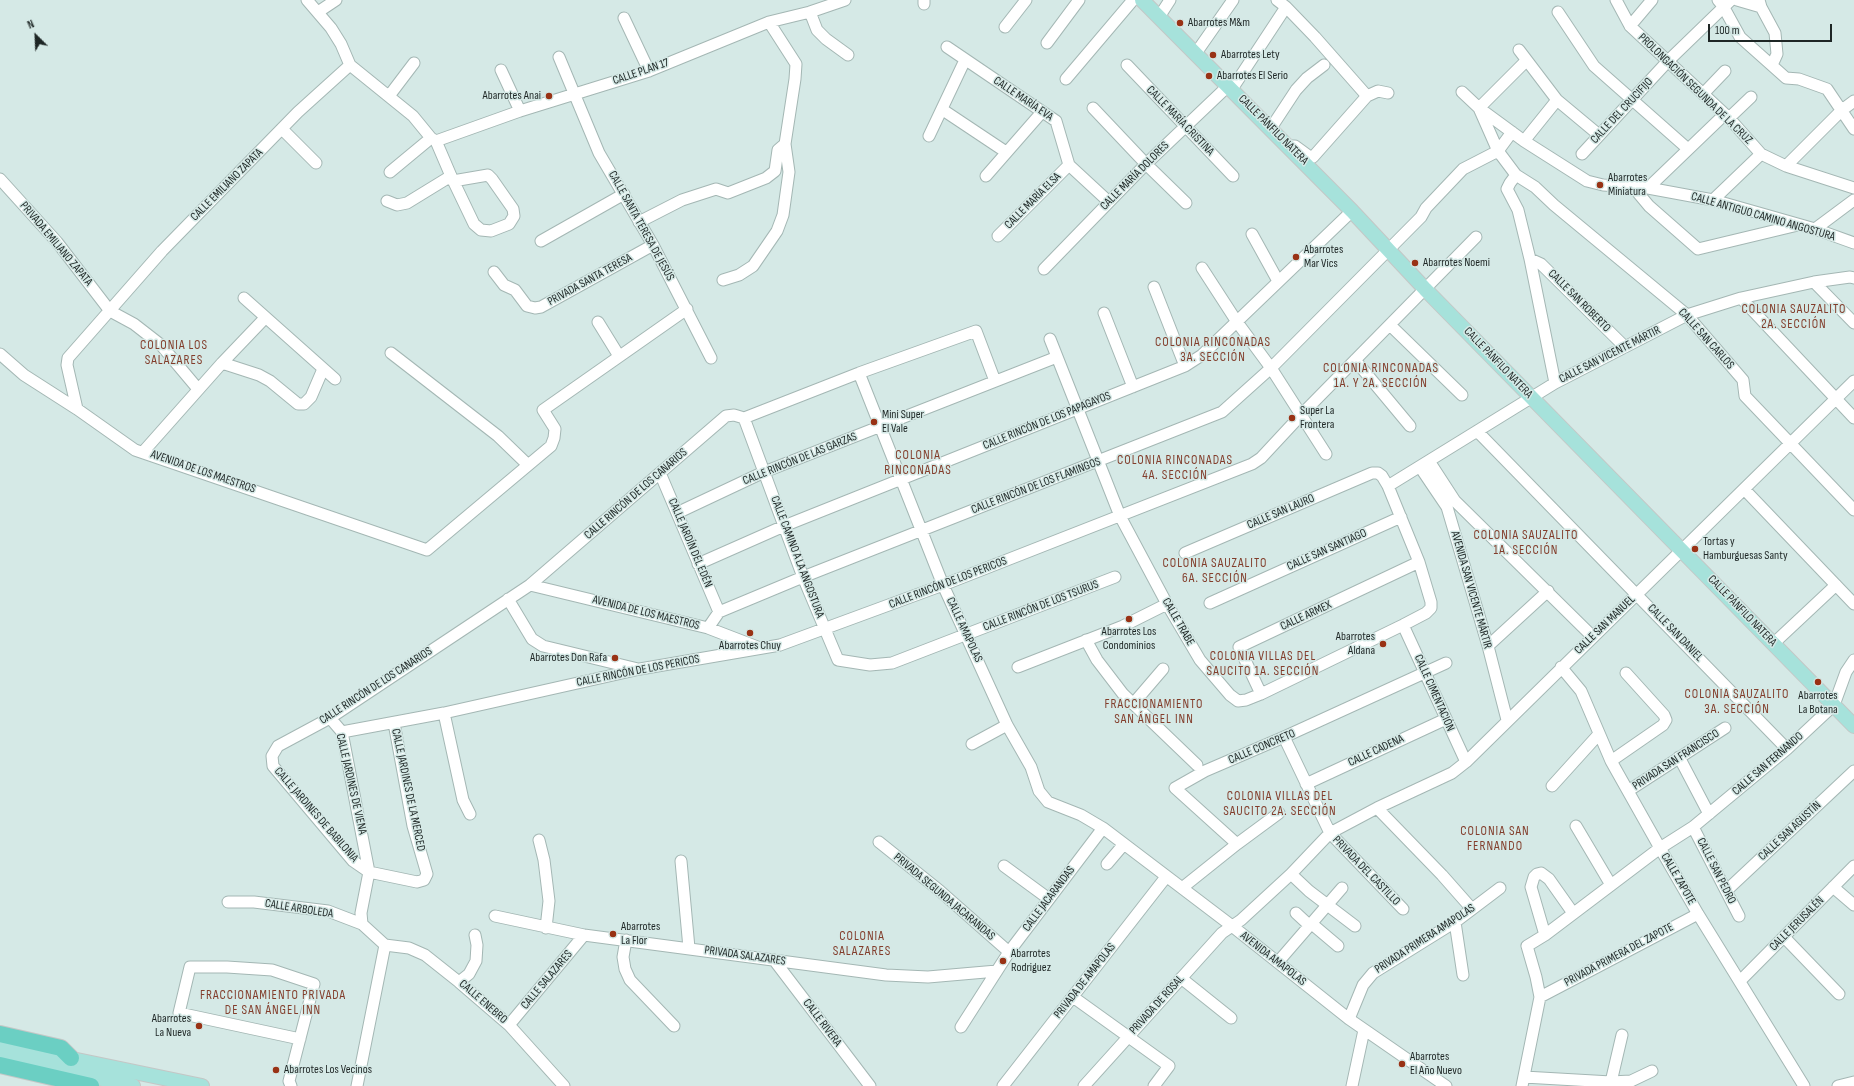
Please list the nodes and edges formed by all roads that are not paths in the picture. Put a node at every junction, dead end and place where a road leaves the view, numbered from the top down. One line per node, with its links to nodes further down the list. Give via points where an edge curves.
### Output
1 (307, 0): 16 (street)
2 (336, 0): 16 (street)
3 (1026, 0): 23 (street)
4 (1080, 0): 24 (street)
5 (1133, 0): 41 (street)
6 (1142, 0): 19 (main road, CALLE PÁNFILO NATERA)
7 (1170, 0): 19 (street)
8 (1233, 0): 27 (street)
9 (1616, 0): 22 (street, PROLONGACIÓN SEGUNDA DE LA CRUZ)
10 (1652, 0): 22 (street)
11 (1737, 0): 15 (street)
12 (839, 1): 17 (street, CALLE PLAN 17)
13 (1724, 2): 32 (street, CALLE DEL CRUCIFIJO); 37 (street, via 1740,37)
14 (1282, 3): 42 (street, CALLE MARÍA DOLORES); 48 (street)
15 (1760, 3): 37 (street, via 1775,33 1777,54)
16 (318, 12): 34 (street, via 341,44)
17 (810, 12): 21 (street, CALLE PLAN 17); 28 (street, via 817,30)
18 (1558, 12): 51 (street, via 1594,66)
19 (1159, 17): 27 (main road, CALLE PÁNFILO NATERA)
20 (624, 18): 39 (street)
21 (769, 22): 39 (street, CALLE PLAN 17); 69 (street, via 796,64)
22 (1630, 26): 32 (street, PROLONGACIÓN SEGUNDA DE LA CRUZ)
23 (1004, 27)
24 (1047, 43)
25 (947, 47): 30 (street, CALLE MARÍA EVA)
26 (1518, 50): 31 (street)
27 (1196, 53): 42 (main road, CALLE PÁNFILO NATERA)
28 (848, 55)
29 (558, 57): 45 (street, CALLE SANTA TERESA DE JESÚS)
30 (965, 60): 55 (street); 58 (street, CALLE MARÍA EVA)
31 (1526, 61): 50 (street); 54 (street)
32 (1668, 61): 46 (street, PROLONGACIÓN SEGUNDA DE LA CRUZ); 51 (street, CALLE DEL CRUCIFIJO)
33 (414, 63): 47 (street)
34 (350, 65): 47 (street); 62 (street, CALLE EMILIANO ZAPATA)
35 (1126, 65): 60 (street, CALLE MARÍA CRISTINA)
36 (1324, 65): 61 (street, via 1296,90)
37 (1772, 65): 56 (street, via 1786,78 1799,79 1827,89)
38 (501, 70): 57 (street)
39 (649, 71): 45 (street, CALLE PLAN 17)
40 (1725, 71): 46 (street)
41 (1066, 79)
42 (1230, 87): 60 (street, CALLE MARÍA DOLORES); 61 (main road, CALLE PÁNFILO NATERA)
43 (1462, 92): 54 (street, CALLE ANTIGUO CAMINO ANGOSTURA)
44 (1388, 93): 48 (street, via 1378,91)
45 (574, 94): 57 (street, CALLE PLAN 17); 93 (street, CALLE SANTA TERESA DE JESÚS, via 599,152)
46 (1703, 94): 59 (street, PROLONGACIÓN SEGUNDA DE LA CRUZ)
47 (389, 96): 67 (street, via 413,116)
48 (1367, 96): 74 (street)
49 (1751, 97): 59 (street)
50 (1557, 100): 65 (street); 68 (street)
51 (1632, 100): 65 (street, CALLE DEL CRUCIFIJO); 71 (street)
52 (1854, 101): 56 (street)
53 (1093, 108): 78 (street)
54 (1479, 108): 64 (street, CALLE ANTIGUO CAMINO ANGOSTURA); 72 (street, CALLE SAN CARLOS)
55 (943, 110): 66 (street); 73 (street)
56 (1842, 110): 63 (street); 80 (street)
57 (520, 111): 67 (street, CALLE PLAN 17)
58 (1042, 112): 73 (street); 79 (street, CALLE MARÍA EVA, via 1056,121)
59 (1727, 116): 71 (street); 76 (street, PROLONGACIÓN SEGUNDA DE LA CRUZ)
60 (1186, 128): 78 (street, CALLE MARÍA DOLORES); 86 (street, CALLE MARÍA CRISTINA)
61 (1271, 128): 70 (main road, CALLE PÁNFILO NATERA)
62 (282, 129): 77 (street); 123 (street, CALLE EMILIANO ZAPATA, via 162,251)
63 (1854, 129)
64 (1512, 132): 68 (street, CALLE ANTIGUO CAMINO ANGOSTURA); 72 (street)
65 (1599, 135): 75 (street, CALLE DEL CRUCIFIJO)
66 (929, 136)
67 (434, 140): 83 (street); 88 (street)
68 (1524, 141): 89 (street, CALLE ANTIGUO CAMINO ANGOSTURA, via 1587,181)
69 (785, 144): 82 (street, via 778,150); 92 (street, via 789,172)
70 (1288, 146): 74 (street, via 1295,146 1310,157); 81 (main road, CALLE PÁNFILO NATERA)
71 (1688, 149): 90 (street)
72 (1498, 151): 84 (street, CALLE SAN CARLOS); 109 (street, CALLE RINCÓN DE LOS FLAMINGOS, via 1463,169)
73 (1006, 152): 85 (street)
74 (1319, 152): 81 (street, via 1318,161)
75 (1582, 154)
76 (1761, 154): 80 (street, PROLONGACIÓN SEGUNDA DE LA CRUZ); 94 (street)
77 (316, 163)
78 (1146, 164): 97 (street, CALLE MARÍA DOLORES); 98 (street)
79 (1069, 165): 97 (street); 104 (street, CALLE MARÍA ELSA)
80 (1786, 166): 91 (street, PROLONGACIÓN SEGUNDA DE LA CRUZ)
81 (1311, 169): 99 (main road, CALLE PÁNFILO NATERA)
82 (775, 171): 92 (street); 100 (street, via 766,178 728,193 716,189 682,200)
83 (390, 172)
84 (1516, 175): 110 (street, via 1507,190 1518,210); 125 (street, CALLE SAN CARLOS, via 1535,187)
85 (986, 176)
86 (1233, 176)
87 (0, 179): 123 (street, PRIVADA EMILIANO ZAPATA, via 57,242)
88 (452, 179): 88 (street, via 474,224 481,230 491,231 509,224 514,216 513,209 492,179 488,176); 96 (street, via 407,203 398,205)
89 (1634, 188): 90 (street, CALLE ANTIGUO CAMINO ANGOSTURA); 101 (street, via 1649,206 1698,249)
90 (1648, 188): 94 (street, CALLE ANTIGUO CAMINO ANGOSTURA)
91 (1854, 188)
92 (786, 190): 115 (street, via 783,215 777,231 753,266 739,276)
93 (624, 194): 100 (street, CALLE SANTA TERESA DE JESÚS); 106 (street)
94 (1713, 200): 101 (street, CALLE ANTIGUO CAMINO ANGOSTURA)
95 (1854, 200): 102 (street)
96 (387, 201)
97 (1109, 202): 112 (street, CALLE MARÍA DOLORES)
98 (1186, 203)
99 (1352, 211): 109 (main road, CALLE PÁNFILO NATERA); 116 (street, CALLE RINCÓN DE LOS PAPAGAYOS)
100 (639, 222): 108 (street, CALLE SANTA TERESA DE JESÚS)
101 (1799, 225): 102 (street, CALLE ANTIGUO CAMINO ANGOSTURA)
102 (1815, 229): 107 (street, CALLE ANTIGUO CAMINO ANGOSTURA)
103 (1252, 234): 116 (street)
104 (998, 236)
105 (1476, 237): 119 (street, CALLE RINCÓN DE LOS PERICOS)
106 (541, 241)
107 (1854, 243)
108 (653, 245): 113 (street, PRIVADA SANTA TERESA, via 541,307 527,306 515,290 504,285); 122 (street, CALLE SANTA TERESA DE JESÚS)
109 (1388, 250): 119 (main road, CALLE PÁNFILO NATERA); 141 (street, CALLE RINCÓN DE LOS FLAMINGOS)
110 (1530, 258): 132 (street, CALLE SAN ROBERTO, via 1541,264); 147 (street)
111 (1202, 268): 128 (street)
112 (1044, 269)
113 (494, 272)
114 (1854, 278): 117 (street, CALLE SAN VICENTE MÁRTIR)
115 (723, 280)
116 (1278, 281): 128 (street, CALLE RINCÓN DE LOS PAPAGAYOS)
117 (1814, 282): 121 (street, CALLE SAN VICENTE MÁRTIR); 129 (street)
118 (1154, 287): 140 (street)
119 (1425, 289): 130 (street, CALLE RINCÓN DE LOS PERICOS); 151 (main road, CALLE PÁNFILO NATERA)
120 (244, 298): 126 (street)
121 (1741, 298): 125 (street, CALLE SAN VICENTE MÁRTIR); 152 (street)
122 (687, 309): 135 (street); 137 (street, CALLE SANTA TERESA DE JESÚS)
123 (110, 311): 149 (street, via 134,324 161,346); 153 (street, CALLE EMILIANO ZAPATA, via 68,358 67,365)
124 (1104, 313): 148 (street)
125 (1686, 315): 132 (street, CALLE SAN VICENTE MÁRTIR); 161 (street, CALLE SAN CARLOS, via 1743,380 1746,396)
126 (265, 318): 139 (street); 142 (street)
127 (598, 322): 135 (street)
128 (1237, 322): 140 (street, CALLE RINCÓN DE LOS PAPAGAYOS, via 1202,355); 141 (street)
129 (1854, 323)
130 (1390, 324): 138 (street, CALLE RINCÓN DE LOS PERICOS); 150 (street)
131 (1050, 339): 136 (street, CALLE TRABE)
132 (1625, 347): 147 (street, CALLE SAN VICENTE MÁRTIR)
133 (391, 353): 166 (street, via 498,436)
134 (0, 354): 153 (street, AVENIDA DE LOS MAESTROS, via 24,375)
135 (619, 356): 166 (street, via 543,410 555,429 554,438 551,446)
136 (1057, 357): 146 (street, CALLE RINCÓN DE LAS GARZAS); 154 (street, CALLE TRABE)
137 (711, 358)
138 (1355, 360): 155 (street, CALLE RINCÓN DE LOS PERICOS); 158 (street)
139 (222, 363): 142 (street, via 270,381 298,404 304,404 311,397); 149 (street)
140 (1185, 366): 148 (street, CALLE RINCÓN DE LOS PAPAGAYOS)
141 (1271, 368): 155 (street); 164 (street, CALLE RINCÓN DE LOS FLAMINGOS, via 1222,412)
142 (323, 369): 144 (street)
143 (859, 373): 146 (street, CALLE RINCÓN DE LOS CANARIOS, via 976,331); 156 (street, CALLE RINCÓN DE LOS CANARIOS); 159 (street, CALLE AMAPOLAS)
144 (335, 379)
145 (1854, 380): 152 (street, CALLE SAN MANUEL)
146 (995, 381): 159 (street, CALLE RINCÓN DE LAS GARZAS)
147 (1555, 383): 151 (street, CALLE SAN VICENTE MÁRTIR)
148 (1133, 387): 154 (street, CALLE RINCÓN DE LOS PAPAGAYOS)
149 (198, 389): 162 (street)
150 (1462, 395)
151 (1532, 398): 160 (street, CALLE SAN VICENTE MÁRTIR); 179 (main road, CALLE PÁNFILO NATERA)
152 (1835, 399): 157 (street); 161 (street, CALLE SAN MANUEL)
153 (77, 409): 162 (street, AVENIDA DE LOS MAESTROS, via 135,450)
154 (1078, 409): 164 (street, CALLE TRABE); 169 (street, CALLE RINCÓN DE LOS PAPAGAYOS)
155 (1301, 415): 163 (street); 175 (street, CALLE RINCÓN DE LOS PERICOS, via 1261,458 1252,464)
156 (744, 418): 167 (street, CALLE CAMINO A LA ANGOSTURA); 168 (street, CALLE RINCÓN DE LOS CANARIOS, via 726,416)
157 (1854, 418)
158 (1410, 426)
159 (880, 427): 167 (street, CALLE RINCÓN DE LAS GARZAS); 169 (street, CALLE AMAPOLAS)
160 (1477, 431): 165 (street, CALLE SAN VICENTE MÁRTIR); 189 (street, CALLE SAN DANIEL)
161 (1790, 443): 171 (street, CALLE SAN MANUEL); 173 (street, CALLE SAN CARLOS)
162 (143, 452): 166 (street, AVENIDA DE LOS MAESTROS, via 427,550)
163 (1326, 454)
164 (1098, 461): 175 (street, CALLE TRABE); 178 (street, CALLE RINCÓN DE LOS FLAMINGOS)
165 (1425, 464): 170 (street, CALLE SAN VICENTE MÁRTIR); 172 (street, AVENIDA SAN VICENTE MÁRTIR)
166 (528, 465)
167 (764, 472): 174 (street, CALLE RINCÓN DE LAS GARZAS); 177 (street, CALLE CAMINO A LA ANGOSTURA)
168 (660, 473): 174 (street, CALLE JARDÍN DEL EDÉN); 185 (street, CALLE RINCÓN DE LOS CANARIOS)
169 (901, 479): 177 (street, CALLE RINCÓN DE LOS PAPAGAYOS); 178 (street, CALLE AMAPOLAS)
170 (1388, 486): 176 (street); 180 (street, CALLE SAN LAURO, via 1382,476 1372,473)
171 (1744, 489): 179 (street, CALLE SAN MANUEL); 187 (street)
172 (1451, 504): 188 (street); 202 (street, AVENIDA SAN VICENTE MÁRTIR)
173 (1854, 510)
174 (677, 513): 182 (street, CALLE JARDÍN DEL EDÉN)
175 (1120, 516): 186 (street, CALLE RINCÓN DE LOS PERICOS); 192 (street, CALLE TRABE)
176 (1401, 517): 181 (street); 191 (street, CALLE SAN SANTIAGO)
177 (784, 526): 182 (street, CALLE RINCÓN DE LOS PAPAGAYOS); 183 (street, CALLE CAMINO A LA ANGOSTURA)
178 (921, 530): 183 (street, CALLE RINCÓN DE LOS FLAMINGOS); 186 (street, CALLE AMAPOLAS)
179 (1681, 550): 189 (street, CALLE SAN MANUEL); 201 (main road, CALLE PÁNFILO NATERA)
180 (1185, 553)
181 (1419, 562): 195 (street, CALLE TRABE, via 1431,608); 213 (street, CALLE ARMEX, via 1239,647)
182 (698, 564): 194 (street, CALLE JARDÍN DEL EDÉN)
183 (803, 577): 194 (street, CALLE RINCÓN DE LOS FLAMINGOS); 197 (street, CALLE CAMINO A LA ANGOSTURA)
184 (1115, 577): 198 (street, CALLE RINCÓN DE LOS TSURUS)
185 (530, 585): 190 (street, CALLE RINCÓN DE LOS CANARIOS); 196 (street, AVENIDA DE LOS MAESTROS)
186 (943, 585): 197 (street, CALLE RINCÓN DE LOS PERICOS); 198 (street, CALLE AMAPOLAS)
187 (1836, 585): 193 (street); 201 (street)
188 (1548, 591): 199 (street); 202 (street)
189 (1637, 594): 199 (street, CALLE SAN MANUEL); 229 (street, CALLE SAN DANIEL)
190 (508, 599): 209 (street, via 532,639 542,646); 217 (street, CALLE RINCÓN DE LOS CANARIOS)
191 (1210, 603)
192 (1167, 604): 200 (street, via 1123,626); 213 (street, CALLE TRABE, via 1200,660 1230,695 1238,701)
193 (1854, 604)
194 (719, 612): 196 (street)
195 (1402, 625): 211 (street, CALLE CIMENTACIÓN); 213 (street, CALLE TRABE)
196 (708, 628): 203 (street, AVENIDA DE LOS MAESTROS)
197 (825, 630): 203 (street, CALLE RINCÓN DE LOS PERICOS, via 780,645); 205 (street, CALLE CAMINO A LA ANGOSTURA, via 838,660)
198 (966, 634): 205 (street, CALLE RINCÓN DE LOS TSURUS, via 892,663); 221 (street, CALLE AMAPOLAS)
199 (1592, 636): 208 (street, CALLE SAN MANUEL)
200 (1086, 640): 207 (street); 214 (street, via 1097,660)
201 (1774, 644): 215 (main road, CALLE PÁNFILO NATERA)
202 (1488, 646): 219 (street, AVENIDA SAN VICENTE MÁRTIR)
203 (760, 648): 209 (street, CALLE RINCÓN DE LOS PERICOS)
204 (1854, 660): 215 (street, CALLE SAN FERNANDO, via 1846,672)
205 (852, 663)
206 (1446, 663): 211 (street, CALLE CONCRETO)
207 (1018, 667)
208 (1561, 667): 219 (street, CALLE SAN MANUEL); 225 (street, CALLE ZAPOTE, via 1581,691)
209 (640, 669): 216 (street, CALLE RINCÓN DE LOS PERICOS)
210 (1163, 669): 214 (street)
211 (1425, 672): 218 (street, CALLE CIMENTACIÓN); 226 (street, CALLE CONCRETO)
212 (1626, 673): 231 (street, via 1666,720 1663,725)
213 (1261, 694)
214 (1133, 704): 233 (street)
215 (1834, 705): 222 (main road, CALLE PÁNFILO NATERA); 229 (street, CALLE SAN FERNANDO)
216 (444, 713): 220 (street, CALLE RINCÓN DE LOS PERICOS); 240 (street, via 463,800)
217 (330, 718): 224 (street, CALLE JARDINES DE VIENA); 228 (street, CALLE RINCÓN DE LOS CANARIOS)
218 (1446, 719): 232 (street, CALLE CIMENTACIÓN); 235 (street, CALLE CADENA)
219 (1507, 720): 232 (street, CALLE SAN MANUEL)
220 (394, 723): 224 (street, CALLE RINCÓN DE LOS PERICOS); 258 (street, CALLE JARDINES DE LA MERCED, via 413,826 427,874)
221 (1007, 725): 227 (street); 244 (street, CALLE AMAPOLAS, via 1031,767 1039,791 1048,802 1081,815)
222 (1854, 726)
223 (1725, 728): 230 (street, PRIVADA SAN FRANCISCO)
224 (342, 732): 255 (street, CALLE JARDINES DE VIENA)
225 (1599, 734): 231 (street, CALLE ZAPOTE); 236 (street)
226 (1284, 738): 235 (street, PRIVADA DEL CASTILLO); 249 (street, CALLE CONCRETO, via 1204,771 1175,788)
227 (972, 744)
228 (278, 746): 255 (street, CALLE JARDINES DE BABILONIA, via 272,756 273,766 353,861)
229 (1787, 749): 241 (street, CALLE SAN FERNANDO)
230 (1679, 757): 237 (street, PRIVADA SAN FRANCISCO); 241 (street)
231 (1611, 761): 237 (street, CALLE ZAPOTE)
232 (1466, 762): 238 (street, CALLE SAN MANUEL, via 1452,773)
233 (1197, 765)
234 (1854, 771): 264 (street, CALLE SAN AGUSTÍN)
235 (1306, 784): 245 (street, PRIVADA DEL CASTILLO)
236 (1552, 786)
237 (1628, 791): 250 (street, CALLE ZAPOTE)
238 (1377, 808): 245 (street, CALLE SAN MANUEL); 270 (street)
239 (1280, 813): 249 (street)
240 (470, 814)
241 (1709, 814): 243 (street, CALLE SAN FERNANDO)
242 (1576, 826): 259 (street)
243 (1693, 827): 250 (street, CALLE SAN FERNANDO); 264 (street, CALLE SAN PEDRO)
244 (1103, 828): 248 (street, AVENIDA AMAPOLAS); 265 (street, CALLE JACARANDAS)
245 (1330, 833): 256 (street, CALLE SAN MANUEL); 269 (street, PRIVADA DEL CASTILLO)
246 (539, 840): 281 (street, via 549,901)
247 (879, 842): 290 (street, PRIVADA SEGUNDA JACARANDAS)
248 (1124, 844): 252 (street); 257 (street, AVENIDA AMAPOLAS)
249 (1237, 844): 261 (street)
250 (1660, 848): 259 (street, CALLE SAN FERNANDO); 273 (street, CALLE ZAPOTE)
251 (680, 861): 289 (street)
252 (1107, 864)
253 (1004, 866): 265 (street)
254 (1854, 866): 260 (street, CALLE JERUSALÉN)
255 (369, 872): 258 (street, CALLE JARDINES DE BABILONIA, via 417,882); 277 (street, CALLE JARDINES DE VIENA, via 361,913)
256 (1291, 874): 268 (street); 279 (street, PRIVADA DE ROSAL)
257 (1166, 877): 261 (street, AVENIDA AMAPOLAS); 299 (street, PRIVADA DE AMAPOLAS)
258 (424, 880)
259 (1611, 885): 271 (street, CALLE SAN FERNANDO)
260 (1833, 887): 267 (street); 285 (street, CALLE JERUSALÉN)
261 (1182, 888): 279 (street, AVENIDA AMAPOLAS)
262 (1342, 888): 268 (street)
263 (1500, 888): 270 (street, PRIVADA PRIMERA AMAPOLAS)
264 (1726, 891): 275 (street, CALLE SAN PEDRO)
265 (1049, 899): 290 (street, CALLE JACARANDAS)
266 (228, 902): 277 (street, CALLE ARBOLEDA, via 254,902 328,911)
267 (1854, 905)
268 (1326, 906): 278 (street); 280 (street)
269 (1403, 909)
270 (1472, 909): 276 (street, PRIVADA PRIMERA AMAPOLAS)
271 (1573, 913): 282 (street, CALLE SAN FERNANDO); 282 (street, via 1549,879 1542,873 1537,874 1531,887)
272 (1296, 914): 278 (street)
273 (1698, 914): 296 (street, CALLE ZAPOTE); 300 (street, PRIVADA PRIMERA DEL ZAPOTE)
274 (495, 916): 281 (street, PRIVADA SALAZARES)
275 (1739, 916)
276 (1455, 922): 294 (street); 302 (street, PRIVADA PRIMERA AMAPOLAS, via 1373,973 1363,985)
277 (362, 924): 287 (street, CALLE ARBOLEDA)
278 (1311, 925): 288 (street); 292 (street)
279 (1232, 926): 292 (street, AVENIDA AMAPOLAS); 295 (street, PRIVADA DE ROSAL, via 1222,933)
280 (1355, 926)
281 (546, 928): 284 (street, PRIVADA SALAZARES)
282 (1545, 934): 300 (street, CALLE SAN FERNANDO, via 1527,946)
283 (475, 935): 297 (street, via 476,961 469,974)
284 (584, 935): 286 (street, PRIVADA SALAZARES); 303 (street, CALLE SALAZARES)
285 (1784, 937): 296 (street, CALLE JERUSALÉN); 298 (street)
286 (626, 940): 289 (street, PRIVADA SALAZARES); 304 (street, via 623,957 630,980)
287 (385, 945): 297 (street, CALLE ENEBRO, via 409,948 425,955); 325 (street)
288 (1338, 946)
289 (690, 948): 291 (street, PRIVADA SALAZARES)
290 (1009, 952): 293 (street, CALLE JACARANDAS)
291 (774, 960): 293 (street, PRIVADA SALAZARES, via 886,975 928,977); 327 (street, CALLE RIVERA)
292 (1278, 962): 302 (street, AVENIDA AMAPOLAS)
293 (997, 971): 305 (street, CALLE JACARANDAS)
294 (1463, 975)
295 (1181, 978): 301 (street); 309 (street, PRIVADA DE ROSAL)
296 (1740, 981): 332 (street, CALLE ZAPOTE)
297 (459, 982): 303 (street, CALLE ENEBRO)
298 (1839, 994)
299 (1073, 997): 309 (street); 328 (street, PRIVADA DE AMAPOLAS)
300 (1540, 997): 317 (street)
301 (1231, 1018)
302 (1349, 1019): 306 (street, AVENIDA AMAPOLAS)
303 (509, 1024): 326 (street, CALLE ENEBRO)
304 (674, 1026)
305 (961, 1026)
306 (1364, 1030): 321 (street, AVENIDA AMAPOLAS); 331 (street)
307 (0, 1034): 314 (highway, via 61,1048)
308 (1622, 1035): 318 (street)
309 (1129, 1036): 329 (street, PRIVADA DE ROSAL); 330 (street, via 1169,1066)
310 (300, 1039): 310 (street, via 314,984 272,970 190,967 178,1013); 320 (street)
311 (0, 1044): 313 (main road)
312 (0, 1055): 313 (main road)
313 (30, 1056): 314 (main road); 323 (main road)
314 (71, 1058): 324 (main road)
315 (0, 1065): 322 (highway)
316 (1652, 1072): 318 (street, via 1631,1081)
317 (1523, 1082): 318 (street)
318 (1611, 1082)
319 (1854, 1082): 333 (street)
320 (288, 1084)
321 (1440, 1084)
322 (91, 1086)
323 (133, 1086)
324 (202, 1086)
325 (357, 1086)
326 (564, 1086)
327 (870, 1086)
328 (1003, 1086)
329 (1084, 1086)
330 (1154, 1086)
331 (1352, 1086)
332 (1804, 1086)
333 (1838, 1086)

